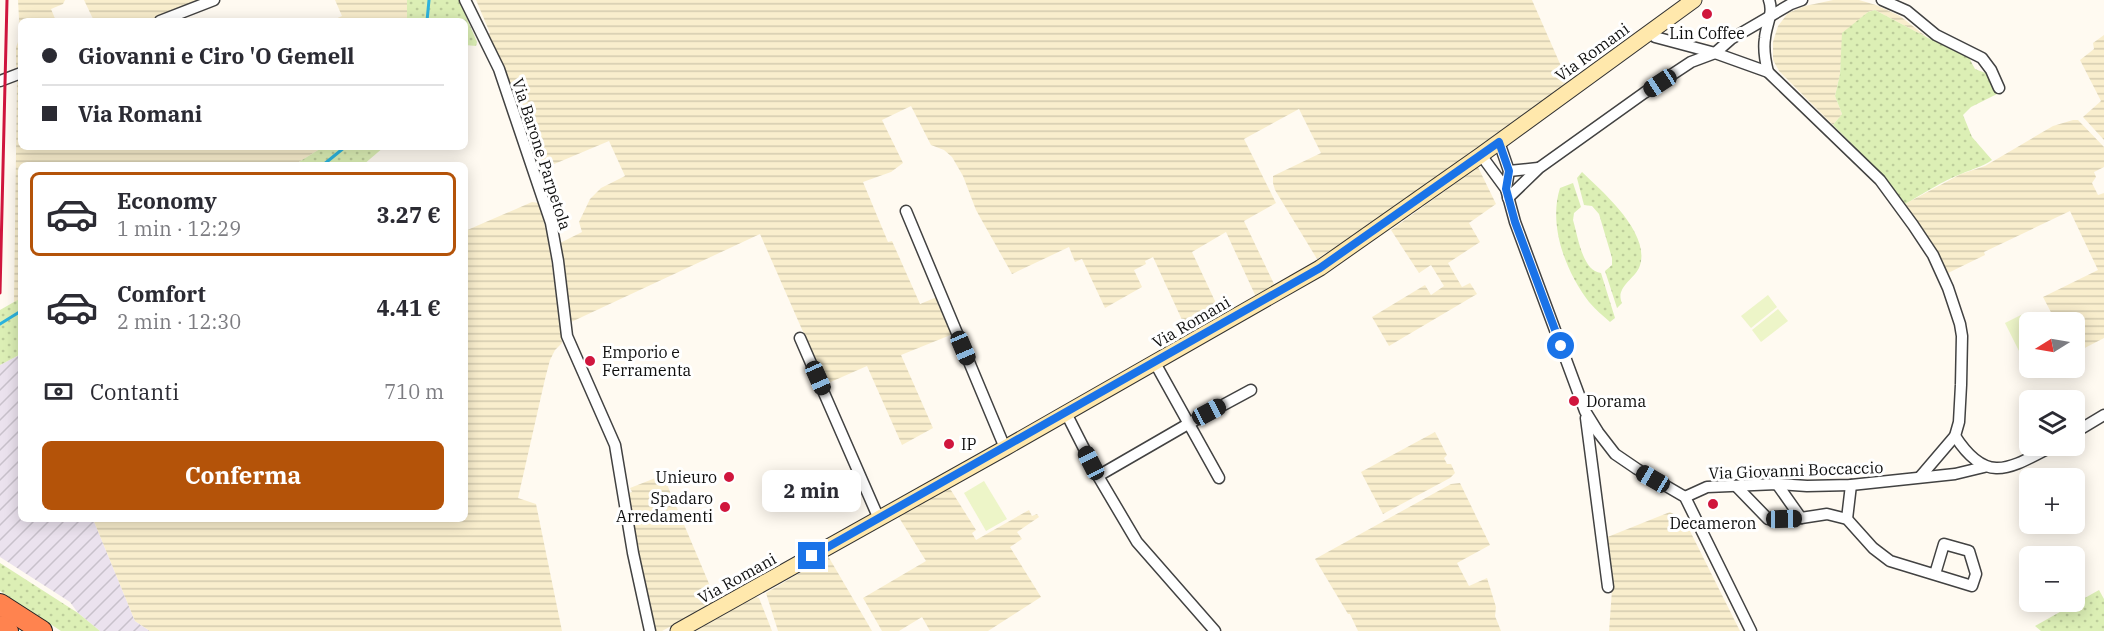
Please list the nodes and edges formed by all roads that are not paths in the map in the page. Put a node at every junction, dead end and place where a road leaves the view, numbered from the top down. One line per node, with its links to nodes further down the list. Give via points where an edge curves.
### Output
1 (214, 0): 8 (street)
2 (465, 0): 49 (street, Via Barone Parpetola, via 499,69 551,222 565,324 615,445)
3 (1694, 0): 9 (street, Via Romani)
4 (1769, 0): 7 (street)
5 (1802, 0): 7 (street)
6 (1882, 0): 14 (street, via 1907,11 1936,35 1982,58)
7 (1770, 17): 10 (street); 11 (street, via 1764,50)
8 (168, 18)
9 (1651, 32): 10 (street, via 1655,37); 15 (street, Via Romani)
10 (1715, 53): 11 (street); 17 (street, via 1691,62)
11 (1768, 72): 29 (street, via 1880,180 1933,255 1962,336 1962,385)
12 (18, 74): 13 (street)
13 (0, 81)
14 (2000, 88)
15 (1499, 142): 16 (street, Via Romani); 18 (street)
16 (1481, 156): 19 (street); 22 (street, Via Romani, via 1320,268)
17 (1539, 168): 18 (street); 19 (street)
18 (1509, 171): 19 (street)
19 (1507, 194): 24 (street)
20 (906, 211): 30 (street)
21 (800, 338): 40 (street)
22 (1155, 363): 25 (street, Via Romani); 27 (street)
23 (1251, 390): 27 (street)
24 (1585, 411): 39 (street, via 1615,454); 44 (street)
25 (1066, 413): 30 (street, Via Romani); 33 (street)
26 (2104, 415): 28 (street)
27 (1188, 424): 33 (street); 35 (street)
28 (2085, 426)
29 (1955, 436): 32 (street); 34 (street)
30 (1005, 448): 40 (street, Via Romani)
31 (2032, 456): 32 (street, via 2002,468)
32 (1984, 467): 34 (street, Via Giovanni Boccaccio)
33 (1098, 476): 51 (street, via 1137,542)
34 (1920, 477): 37 (street, Via Giovanni Boccaccio)
35 (1219, 478)
36 (1777, 484): 37 (street, Via Giovanni Boccaccio); 38 (street, Via Giovanni Boccaccio); 41 (street)
37 (1851, 485): 42 (street)
38 (1736, 486): 39 (street, Via Giovanni Boccaccio, via 1707,488); 41 (street, via 1768,519)
39 (1684, 497): 52 (street)
40 (879, 519): 50 (street, Via Romani)
41 (1801, 519): 42 (street, via 1827,514)
42 (1847, 519): 43 (street, via 1890,561)
43 (1935, 574): 43 (street, via 1972,586 1976,574 1969,551 1944,544)
44 (1608, 587)
45 (0, 604): 48 (highway)
46 (0, 626): 47 (highway)
47 (8, 631)
48 (42, 631)
49 (650, 631)
50 (678, 631)
51 (1215, 631)
52 (1751, 631)

